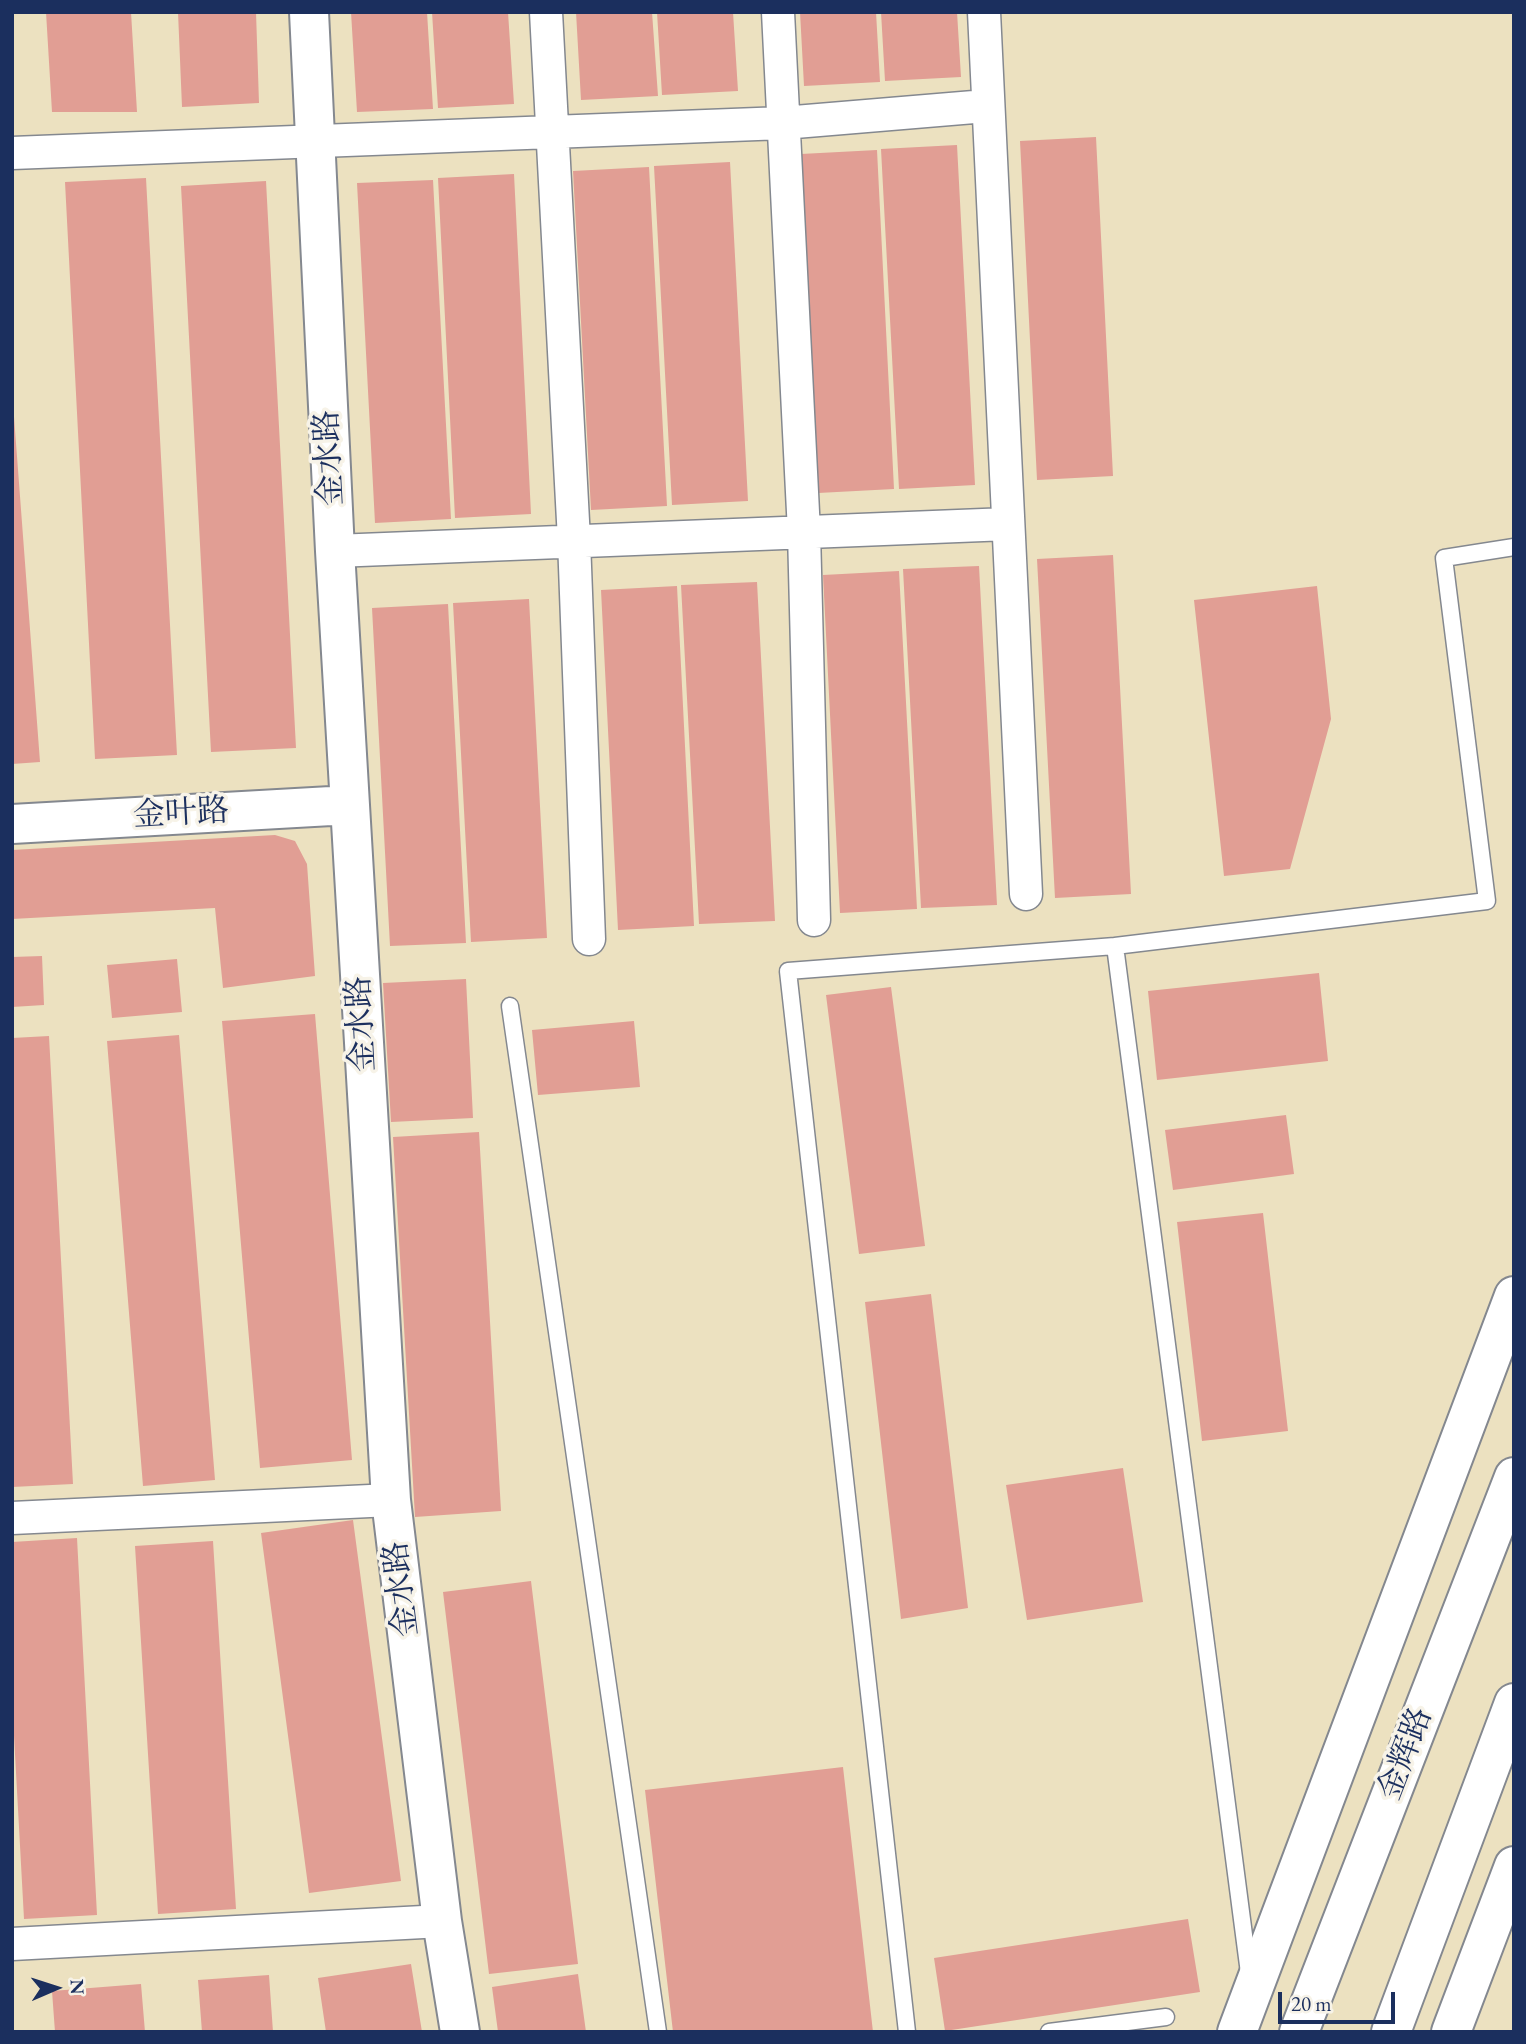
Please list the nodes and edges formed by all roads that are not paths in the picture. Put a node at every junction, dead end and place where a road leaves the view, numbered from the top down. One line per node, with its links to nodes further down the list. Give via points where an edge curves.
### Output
1 (309, 12): 8 (street, 金水路)
2 (546, 12): 7 (street)
3 (778, 12): 6 (street)
4 (984, 12): 5 (street)
5 (986, 106): 6 (street); 10 (street)
6 (783, 123): 7 (street); 11 (street)
7 (553, 133): 8 (street); 12 (street)
8 (315, 144): 9 (street); 14 (street, 金水路)
9 (12, 153)
10 (1008, 524): 11 (street); 17 (street)
11 (804, 532): 12 (street); 18 (street)
12 (574, 540): 14 (street); 19 (street)
13 (1514, 547): 20 (lane, via 1444,558 1487,901)
14 (335, 551): 15 (street, 金水路)
15 (349, 805): 16 (street, 金叶路); 24 (street, 金水路)
16 (12, 824)
17 (1027, 894)
18 (814, 920)
19 (589, 939)
20 (1115, 946): 30 (lane); 34 (lane, via 788,971)
21 (510, 1006): 33 (lane)
22 (1514, 1296): 30 (street)
23 (1514, 1477): 37 (street, 金辉路)
24 (391, 1500): 25 (street); 28 (street, 金水路)
25 (12, 1518)
26 (1514, 1703): 38 (street)
27 (1514, 1866): 39 (street)
28 (442, 1922): 29 (street); 32 (street, 金水路)
29 (12, 1944)
30 (1252, 1995): 36 (street)
31 (1166, 2017): 35 (lane)
32 (460, 2032)
33 (658, 2032)
34 (907, 2032)
35 (1049, 2032)
36 (1237, 2032)
37 (1299, 2032)
38 (1391, 2032)
39 (1451, 2032)

